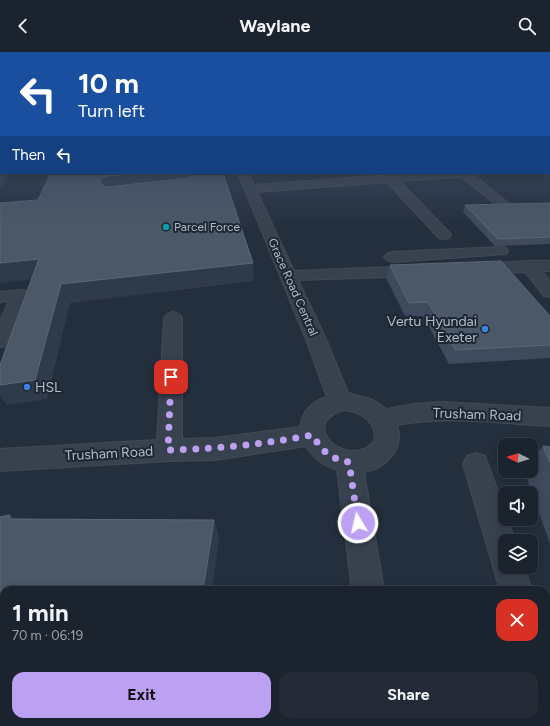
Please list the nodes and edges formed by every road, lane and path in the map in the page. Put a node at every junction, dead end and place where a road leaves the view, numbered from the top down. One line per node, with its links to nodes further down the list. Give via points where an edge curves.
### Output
1 (303, 174): 7 (street)
2 (447, 174): 5 (street)
3 (463, 174): 8 (street)
4 (362, 176): 5 (street); 7 (street)
5 (389, 178): 9 (street)
6 (242, 180): 7 (street); 14 (street, Grace Road Central)
7 (310, 184)
8 (502, 203)
9 (444, 235)
10 (501, 251): 14 (street)
11 (529, 266): 12 (street); 13 (street); 16 (street)
12 (550, 266)
13 (459, 269)
14 (285, 270): 15 (street); 20 (street, Grace Road Central)
15 (436, 270)
16 (550, 292)
17 (0, 298): 19 (street, via 21,295)
18 (173, 318): 24 (street)
19 (0, 341)
20 (340, 402): 22 (street, via 358,403 369,408); 23 (street, via 323,407 316,415 312,424)
21 (550, 417): 22 (street, Trusham Road, via 442,411 414,413)
22 (382, 420): 26 (street, via 388,436 385,446 378,455 367,461)
23 (313, 435): 24 (street, Trusham Road, via 215,449); 26 (street, via 318,446 328,454)
24 (168, 450): 25 (street, Trusham Road)
25 (0, 460)
26 (349, 462): 30 (street)
27 (476, 464): 28 (street)
28 (498, 534)
29 (510, 574): 31 (street)
30 (367, 586)
31 (515, 586)

